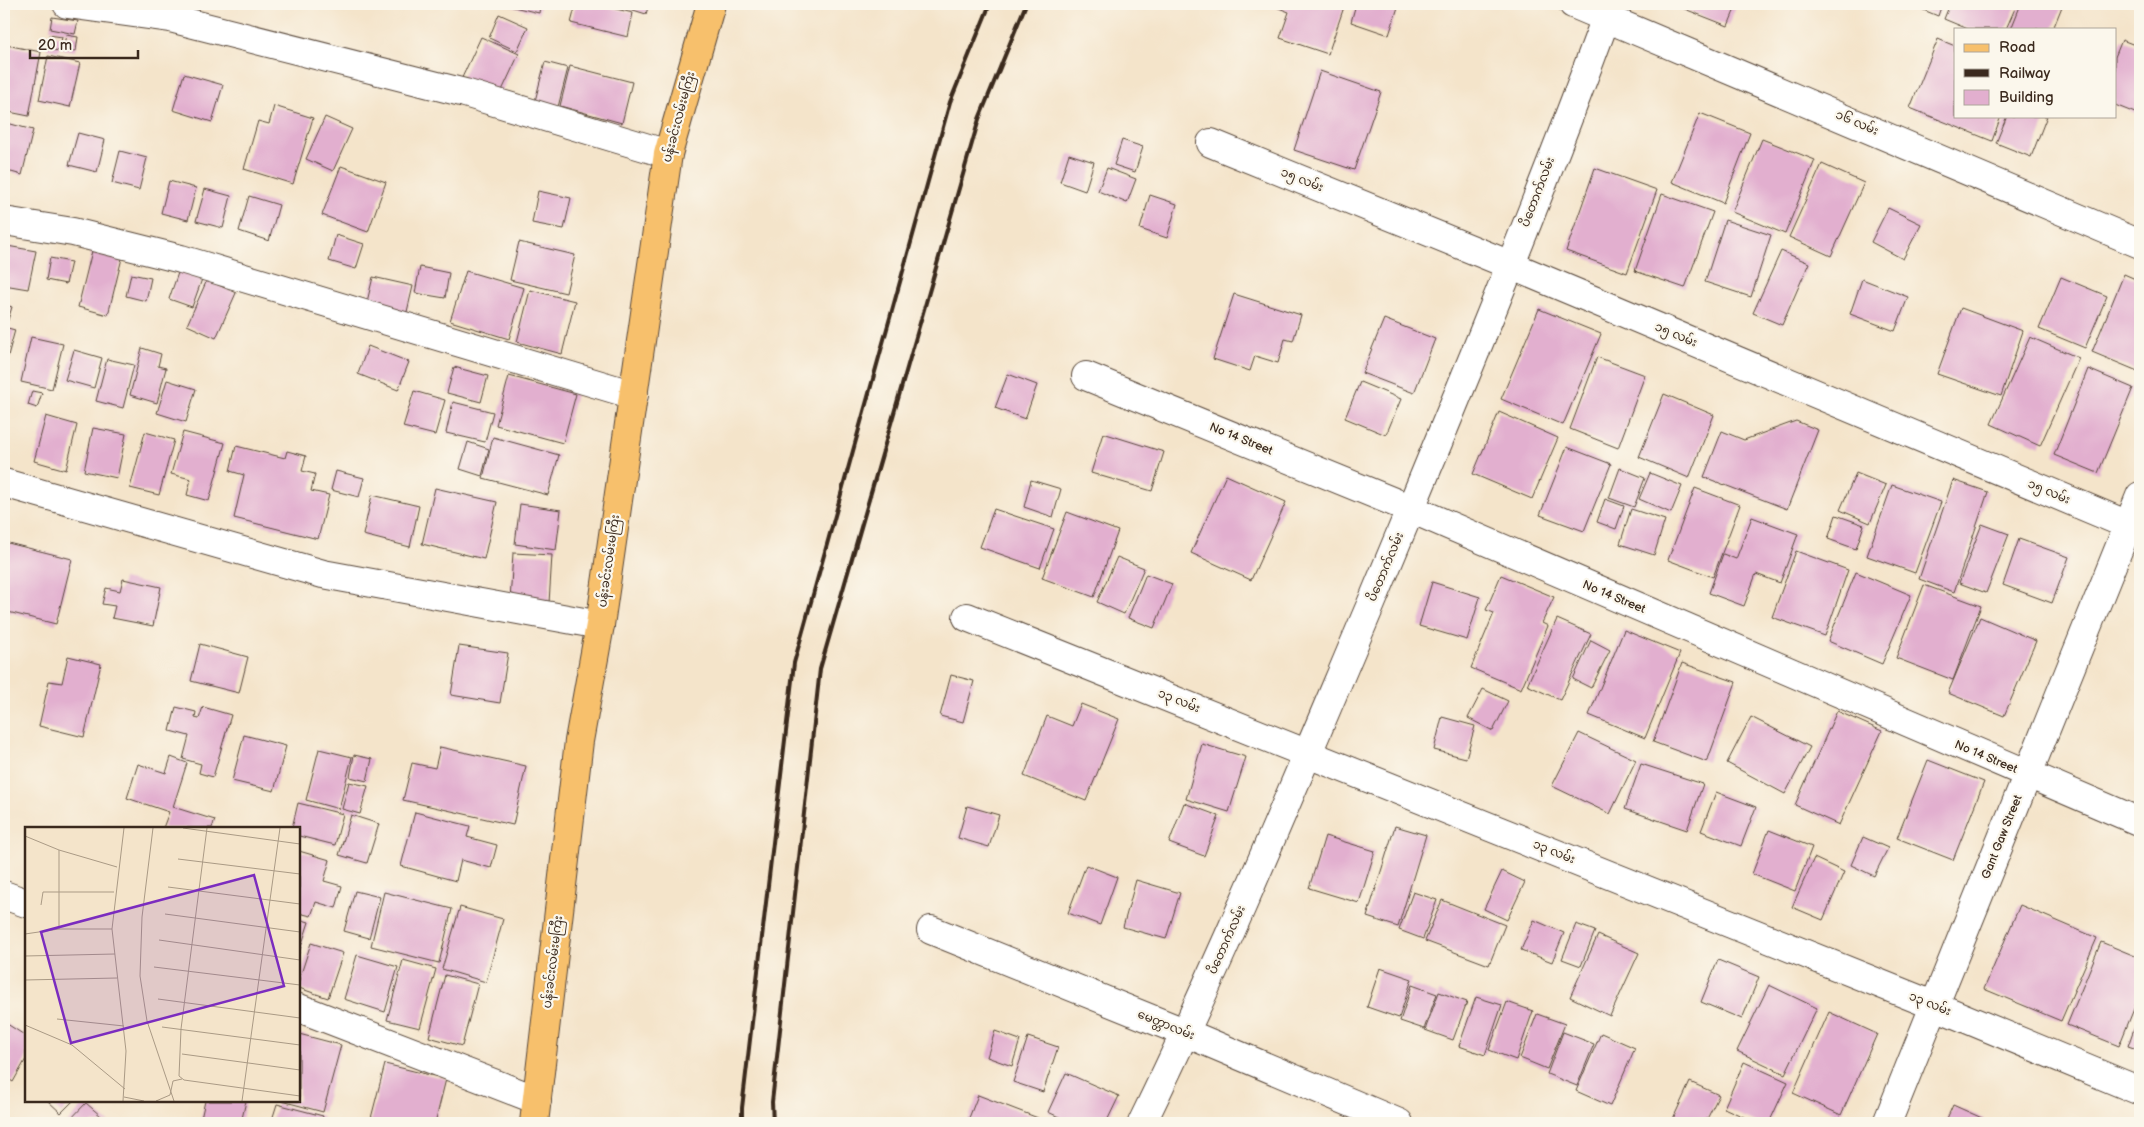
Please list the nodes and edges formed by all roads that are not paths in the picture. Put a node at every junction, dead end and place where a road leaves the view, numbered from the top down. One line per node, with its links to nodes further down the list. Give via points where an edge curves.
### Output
1 (67, 4): 5 (street)
2 (711, 4): 7 (main road, ပန်းခင်းလမ်းမကြီး)
3 (1573, 4): 4 (street, ၁၆ လမ်း)
4 (1609, 10): 9 (street, ၁၆ လမ်း); 10 (street, ပိတောက်လမ်း)
5 (171, 11): 7 (street)
6 (1211, 143): 10 (street, ၁၅ လမ်း)
7 (668, 154): 12 (main road, ပန်းခင်းလမ်းမကြီး)
8 (4, 220): 12 (street, via 73,232 181,259)
9 (2140, 244)
10 (1510, 265): 15 (street, ပိတောက်လမ်း); 16 (street, ၁၅ လမ်း)
11 (1086, 376): 15 (street, No 14 Street)
12 (634, 395): 18 (main road, ပန်းခင်းလမ်းမကြီး)
13 (4, 484): 18 (street, via 323,574)
14 (2140, 496): 16 (street, Gant Gaw Street)
15 (1411, 509): 19 (street, ပိတောက်လမ်း); 20 (street, No 14 Street)
16 (2134, 527): 20 (street, Gant Gaw Street)
17 (967, 617): 19 (street, ၁၃ လမ်း)
18 (600, 625): 29 (main road, ပန်းခင်းလမ်းမကြီး, via 579,741)
19 (1308, 752): 25 (street, ၁၃ လမ်း); 27 (street, ပိတောက်လမ်း)
20 (2028, 775): 21 (street, No 14 Street); 25 (street, Gant Gaw Street)
21 (2140, 822)
22 (4, 895): 23 (street)
23 (25, 904)
24 (931, 930): 27 (street, မေတ္တာလမ်း)
25 (1933, 1005): 28 (street, ၁၃ လမ်း); 32 (street, Gant Gaw Street)
26 (300, 1008): 29 (street)
27 (1186, 1033): 30 (street, ပိတောက်လမ်း); 31 (street, မေတ္တာလမ်း)
28 (2140, 1091)
29 (535, 1111)
30 (1142, 1123)
31 (1399, 1123)
32 (1887, 1123)

